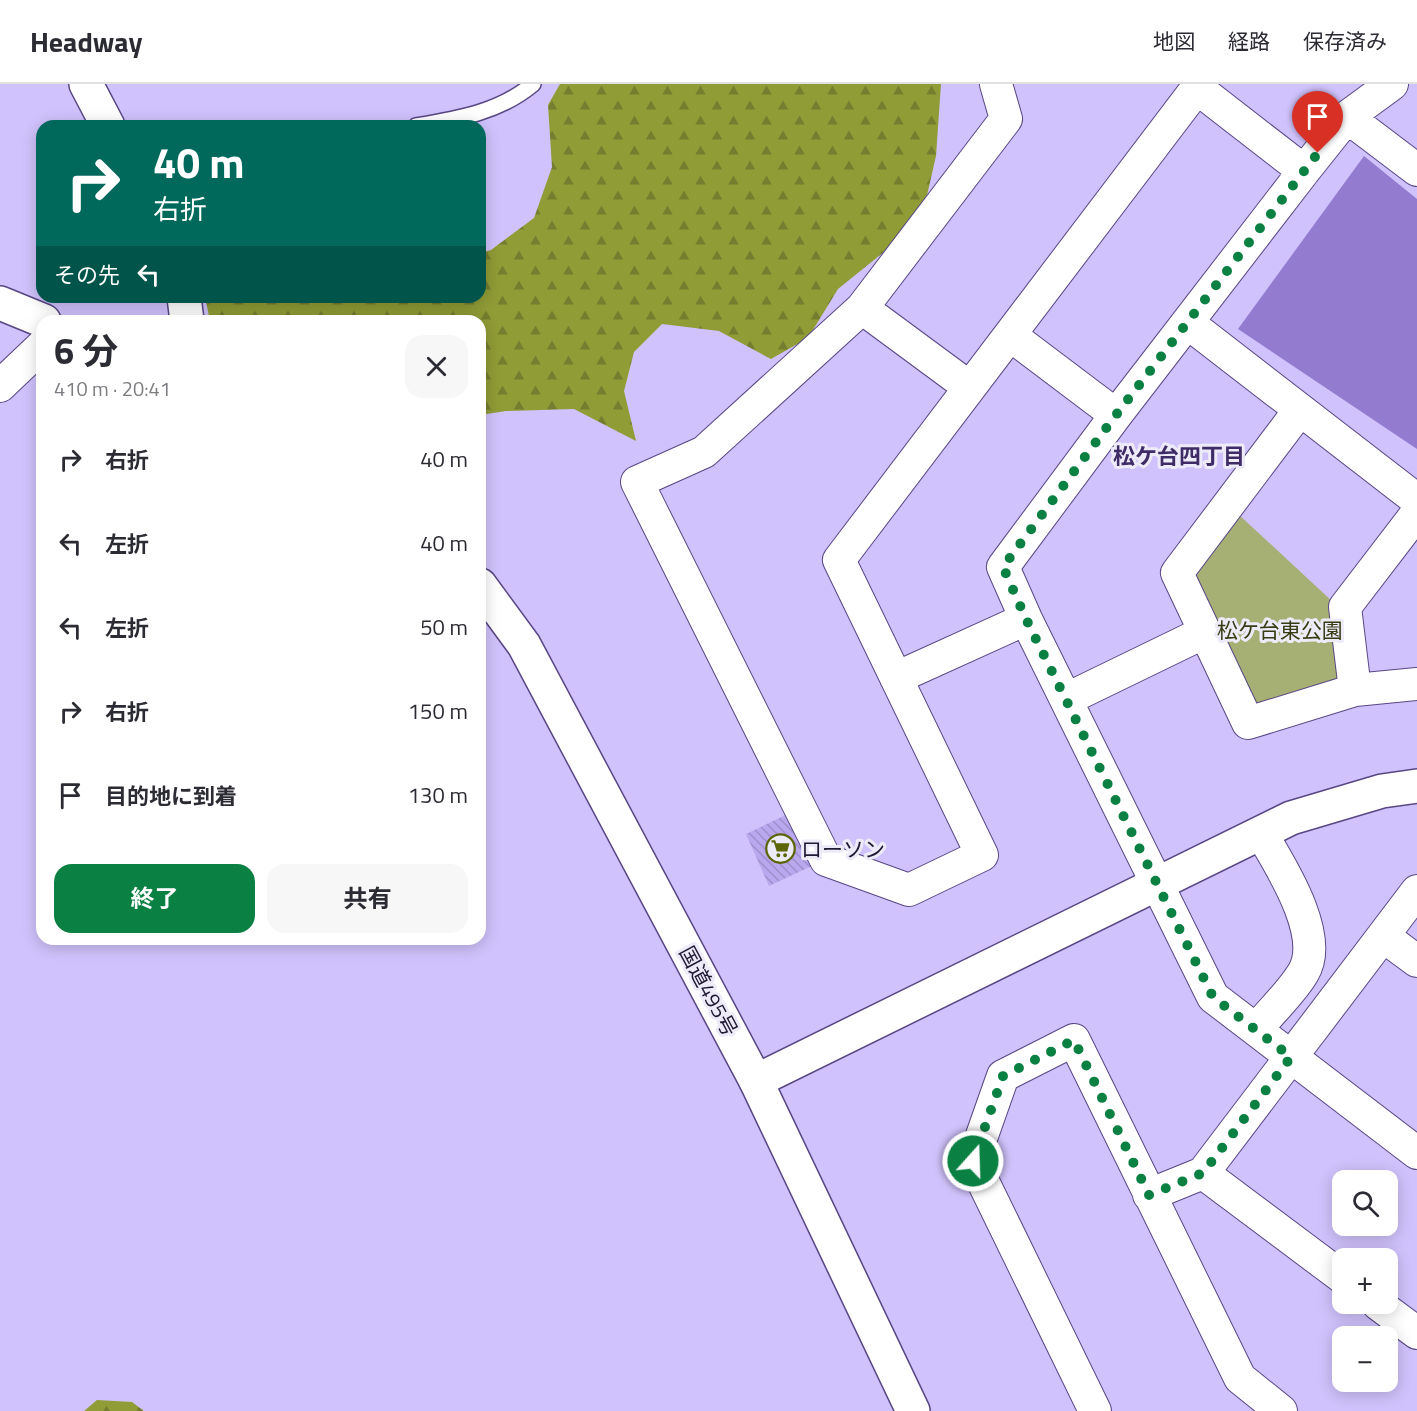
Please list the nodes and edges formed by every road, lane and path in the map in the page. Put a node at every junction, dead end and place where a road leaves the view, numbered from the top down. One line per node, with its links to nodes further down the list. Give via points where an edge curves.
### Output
1 (86, 84): 7 (main road)
2 (533, 84): 8 (lane, via 521,94 471,117)
3 (996, 84): 12 (street, via 1006,119)
4 (1392, 84): 6 (street)
5 (1198, 85): 10 (street); 15 (street)
6 (1347, 117): 9 (street); 10 (street)
7 (105, 120)
8 (453, 120)
9 (1417, 170)
10 (1304, 171): 14 (street)
11 (0, 303): 13 (main road)
12 (862, 308): 18 (street); 26 (street, via 704,452 637,482 826,860 909,890 982,855)
13 (36, 318)
14 (1188, 323): 19 (street); 20 (street)
15 (1010, 335): 18 (street); 20 (street)
16 (36, 352): 17 (street)
17 (0, 387)
18 (969, 387): 26 (street, via 838,560)
19 (1299, 411): 21 (street); 25 (street, via 1177,573)
20 (1116, 415): 24 (street, via 1003,567)
21 (1417, 500)
22 (1417, 513): 28 (street, via 1345,607)
23 (486, 593): 38 (main road, 国道495号, via 524,645)
24 (1026, 619): 26 (street); 29 (street)
25 (1205, 632): 28 (street, via 1248,723); 29 (street)
26 (896, 678)
27 (1417, 684): 28 (street)
28 (1355, 690)
29 (1067, 699): 32 (street)
30 (1417, 786): 31 (main road, via 1337,802)
31 (1261, 833): 32 (main road); 36 (street, via 1305,921 1310,950 1304,972)
32 (1156, 884): 36 (street, via 1213,997); 38 (main road)
33 (1417, 891): 34 (street)
34 (1383, 936): 35 (street); 37 (street)
35 (1417, 961)
36 (1256, 1030): 37 (street)
37 (1291, 1057): 39 (street); 40 (street)
38 (756, 1081): 45 (main road, 国道495号)
39 (1417, 1153)
40 (1203, 1173): 41 (street); 42 (street)
41 (1149, 1195): 46 (street, via 1074,1040 1003,1076 973,1161); 47 (street, via 1240,1378)
42 (1332, 1269)
43 (1391, 1314): 44 (street)
44 (1417, 1334)
45 (913, 1411)
46 (1095, 1411)
47 (1281, 1411)

